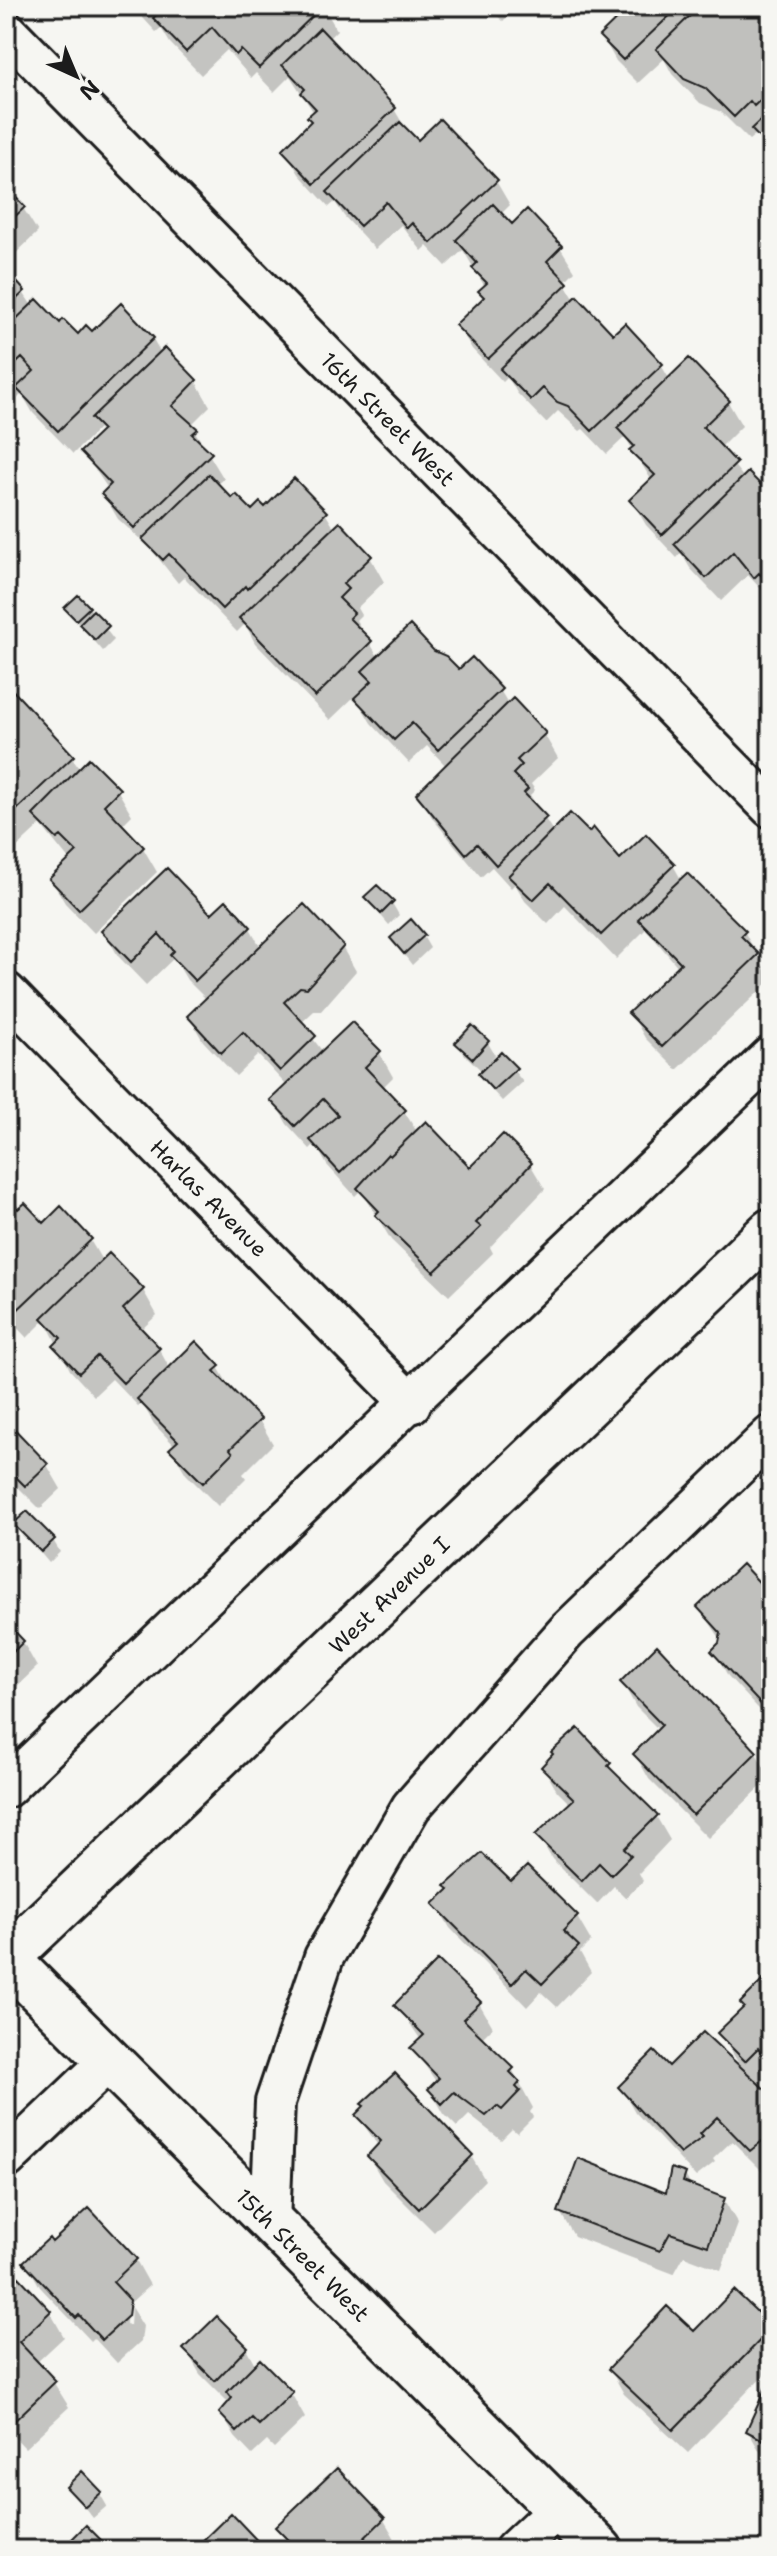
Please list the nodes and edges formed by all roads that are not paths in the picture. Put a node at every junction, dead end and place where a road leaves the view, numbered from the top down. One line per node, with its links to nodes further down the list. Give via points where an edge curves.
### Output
1 (6, 30): 2 (street, 16th Street West)
2 (771, 808)
3 (6, 992): 6 (street, Harlas Avenue)
4 (771, 1056): 6 (street)
5 (771, 1231): 9 (main road, West Avenue I)
6 (411, 1404): 8 (street)
7 (771, 1435): 12 (street, via 567,1631 411,1807 324,1957 275,2102)
8 (6, 1788)
9 (6, 1959): 10 (main road, 15th Street West)
10 (110, 2060): 11 (street); 12 (main road, 15th Street West)
11 (6, 2159)
12 (270, 2223): 13 (main road, 15th Street West)
13 (559, 2508): 14 (street); 15 (main road, 15th Street West)
14 (514, 2550)
15 (600, 2550)

